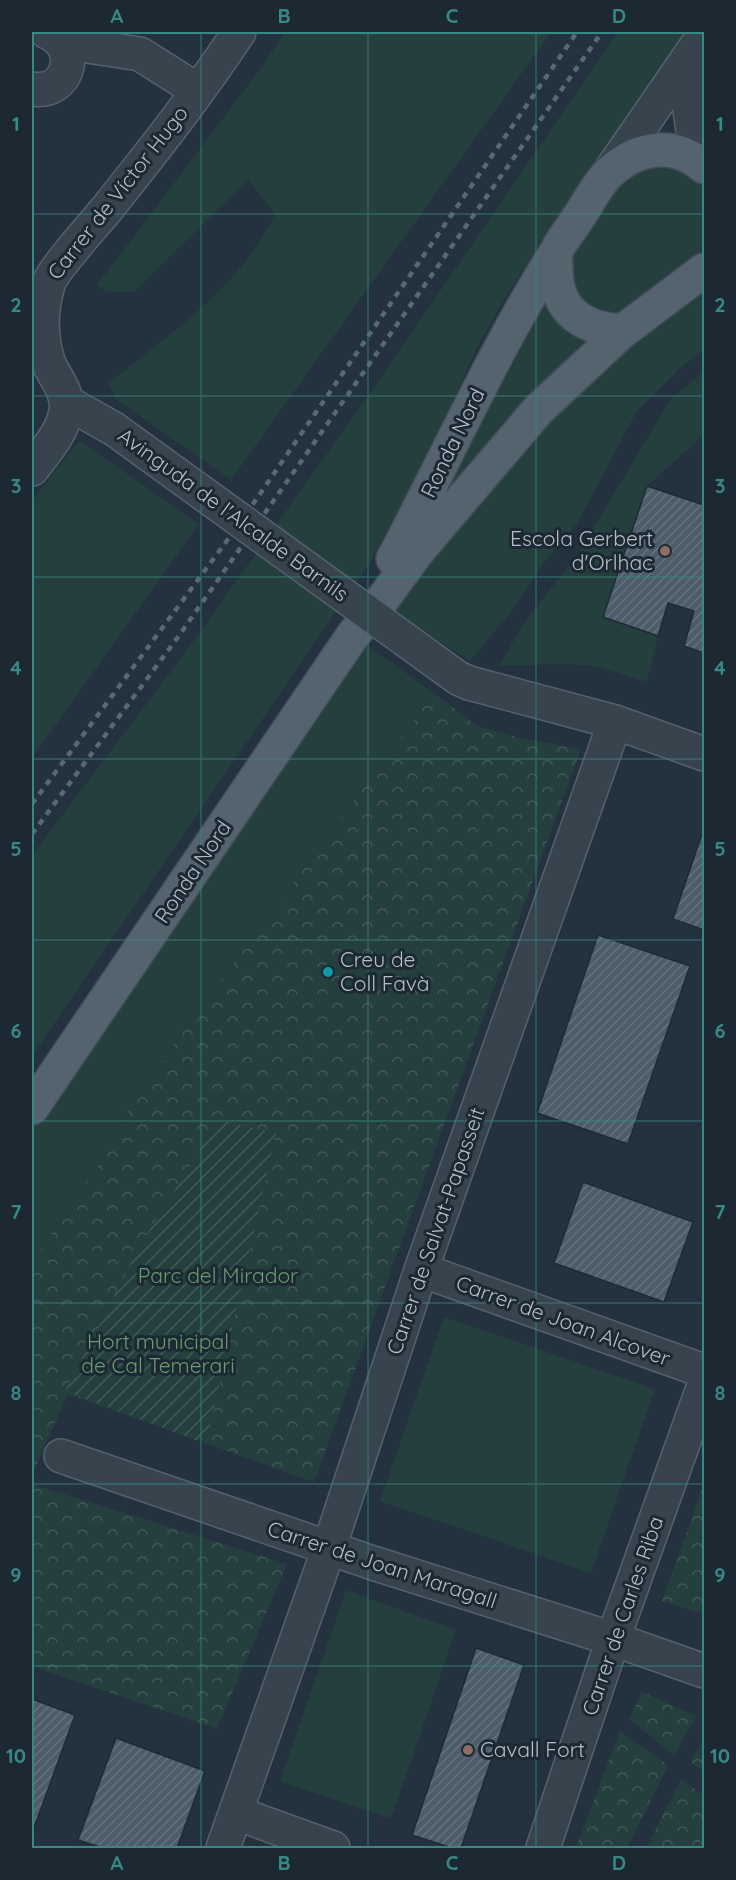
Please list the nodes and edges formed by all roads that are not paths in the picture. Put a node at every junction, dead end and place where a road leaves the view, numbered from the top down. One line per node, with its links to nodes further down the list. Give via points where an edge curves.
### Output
1 (239, 32): 5 (street, Carrer de Víctor Hugo)
2 (54, 37): 4 (street, via 66,51 66,70 62,78 45,89); 5 (street, via 140,54)
3 (702, 38): 6 (street, via 687,89 695,144); 7 (street)
4 (32, 89)
5 (197, 90): 11 (street, Carrer de Víctor Hugo, via 48,281 42,308 44,337 49,362)
6 (705, 165): 7 (main road, Ronda Nord, via 668,149 642,154)
7 (609, 173): 8 (main road, Ronda Nord)
8 (556, 252): 10 (main road, via 560,295 571,312 590,326 623,331); 13 (main road, Ronda Nord, via 502,345)
9 (705, 270): 10 (main road, Ronda Nord)
10 (626, 328): 13 (main road, Ronda Nord, via 538,410 418,551)
11 (66, 402): 12 (street, via 60,428); 14 (street, Avinguda de l'Alcalde Barnils, bridge, via 114,429 458,678)
12 (32, 469)
13 (353, 635): 16 (main road, Ronda Nord)
14 (615, 722): 15 (street, Avinguda de l'Alcalde Barnils); 17 (street, Carrer de Salvat-Papasseit)
15 (705, 754)
16 (32, 1108)
17 (421, 1270): 18 (street, Carrer de Joan Alcover); 21 (street, Carrer de Salvat-Papasseit)
18 (705, 1371)
19 (705, 1384): 22 (street, Carrer de Carles Riba)
20 (61, 1456): 21 (street, Carrer de Joan Maragall)
21 (329, 1548): 22 (street, Carrer de Joan Maragall); 24 (street, Carrer de Salvat-Papasseit)
22 (613, 1639): 23 (street, Carrer de Joan Maragall); 27 (street, Carrer de Carles Riba)
23 (705, 1671)
24 (236, 1813): 25 (street); 26 (street)
25 (223, 1848)
26 (333, 1848)
27 (543, 1848)

